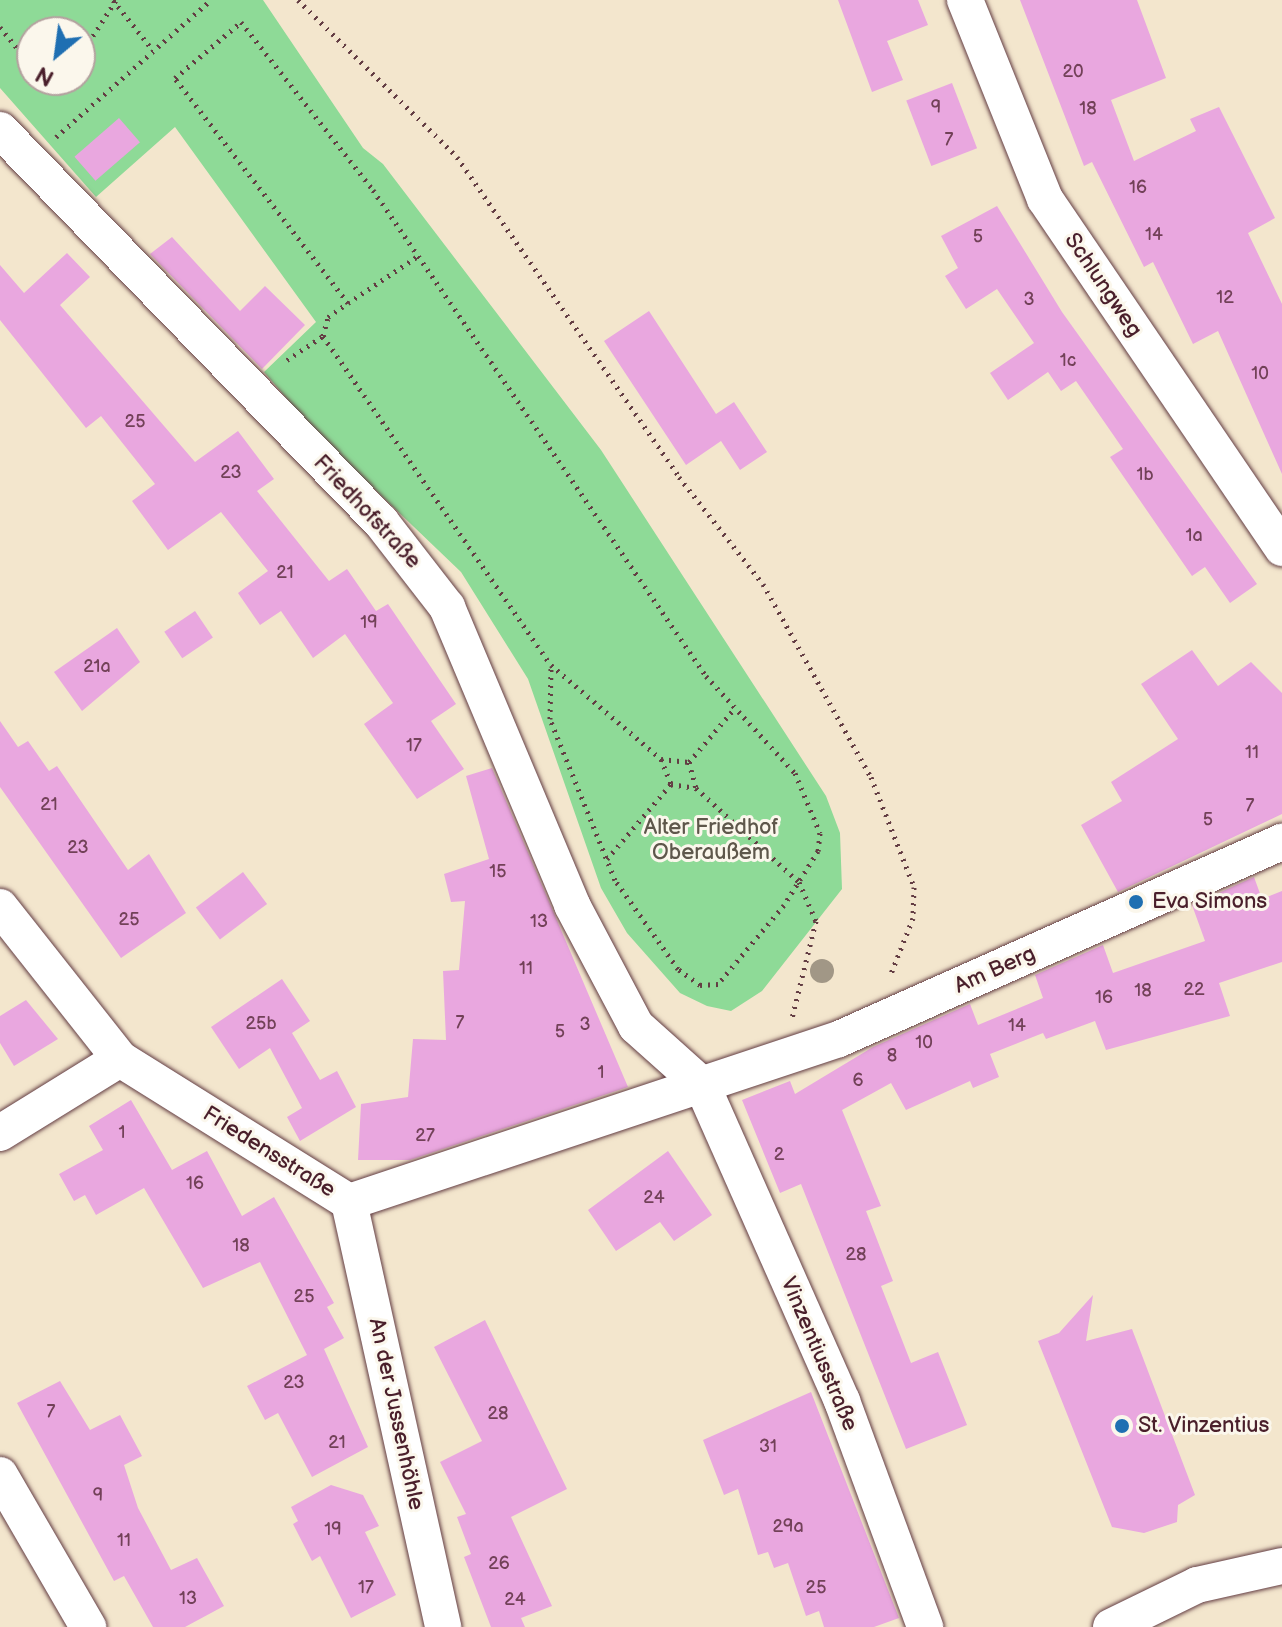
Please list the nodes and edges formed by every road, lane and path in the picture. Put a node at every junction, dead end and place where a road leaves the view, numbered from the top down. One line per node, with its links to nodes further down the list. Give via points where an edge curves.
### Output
1 (211, 0): 8 (path)
2 (298, 0): 26 (path, via 457,157 679,477 763,584 871,777 914,887 903,954)
3 (965, 0): 15 (street, Schlungweg, via 1045,199)
4 (115, 1): 6 (path); 8 (path)
5 (0, 27): 7 (path)
6 (96, 31)
7 (16, 46)
8 (152, 49): 10 (path)
9 (0, 130): 10 (street, Friedhofstraße)
10 (27, 163): 29 (street, Friedhofstraße, via 420,566 447,607 572,905 636,1026)
11 (418, 256): 12 (path); 12 (path, via 241,22 175,78); 17 (path)
12 (348, 303): 13 (path, via 328,317)
13 (323, 336): 14 (path); 16 (path)
14 (287, 360)
15 (1282, 548)
16 (551, 665): 18 (path); 23 (path, via 550,719)
17 (735, 707): 19 (path); 24 (path, via 795,773 820,833 815,857)
18 (661, 759): 19 (path); 20 (path)
19 (689, 762): 21 (path)
20 (671, 784): 21 (path); 23 (path)
21 (696, 788): 24 (path)
22 (1282, 842): 29 (street, Am Berg, via 839,1039)
23 (607, 859): 24 (path, via 628,903 678,969 707,987 724,978)
24 (797, 880): 27 (path, via 816,921 809,975)
25 (0, 907): 28 (street, Friedensstraße)
26 (885, 982)
27 (790, 1023)
28 (120, 1059): 30 (street); 31 (street, Friedensstraße)
29 (702, 1085): 31 (street, Friedensstraße); 36 (street, Vinzentiusstraße, via 842,1401)
30 (0, 1133)
31 (349, 1202): 35 (street, An der Jussenhöhle)
32 (0, 1475): 34 (street)
33 (1282, 1566): 37 (street, via 1197,1585)
34 (88, 1627)
35 (443, 1627)
36 (925, 1627)
37 (1111, 1627)

